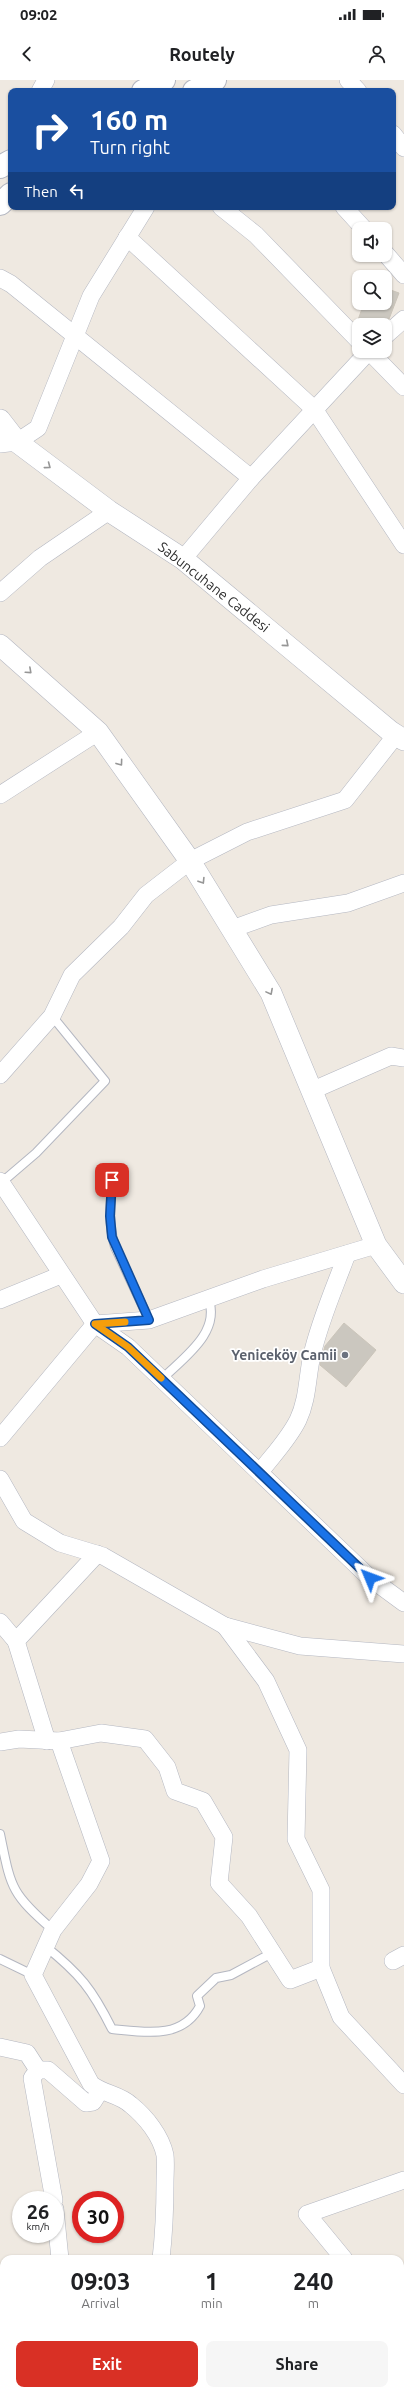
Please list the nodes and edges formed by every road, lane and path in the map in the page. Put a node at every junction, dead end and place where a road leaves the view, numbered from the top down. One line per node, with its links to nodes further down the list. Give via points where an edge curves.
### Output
1 (164, 80): 4 (main road)
2 (215, 80): 5 (main road)
3 (348, 80): 6 (street)
4 (149, 88)
5 (200, 88)
6 (355, 88)
7 (396, 138): 8 (street)
8 (404, 148)
9 (8, 197): 10 (main road)
10 (0, 204)
11 (144, 210): 15 (street)
12 (225, 210): 21 (street, via 256,235)
13 (347, 210): 14 (street)
14 (358, 222)
15 (127, 237): 22 (street, via 91,296); 26 (street)
16 (392, 261): 17 (street)
17 (404, 275)
18 (0, 278): 22 (street)
19 (404, 319): 20 (street)
20 (392, 330)
21 (352, 334)
22 (75, 335): 28 (street, via 38,428); 29 (street)
23 (362, 358): 26 (street)
24 (376, 358): 25 (street)
25 (404, 387)
26 (314, 409): 29 (street); 31 (street)
27 (0, 420): 28 (street, Sabuncuhane Caddesi)
28 (8, 443): 30 (street, Sabuncuhane Caddesi, one-way to 30)
29 (251, 478): 32 (street)
30 (109, 511): 32 (street, Sabuncuhane Caddesi); 33 (street, via 40,558)
31 (404, 545)
32 (183, 559): 36 (street, Sabuncuhane Caddesi, one-way to 36)
33 (0, 593)
34 (0, 645): 35 (street, one-way to 35)
35 (98, 732): 37 (street); 38 (street, one-way to 38)
36 (400, 737): 38 (street, via 345,800 247,832)
37 (0, 795)
38 (190, 861): 40 (street, one-way to 40); 41 (street, via 146,895 121,927 72,975)
39 (404, 883): 40 (street, via 348,903 271,915)
40 (232, 930): 44 (street, one-way to 44, via 271,993)
41 (52, 1016): 43 (street); 46 (lane, via 105,1081 36,1153)
42 (404, 1058): 44 (street, via 392,1056)
43 (0, 1075)
44 (311, 1090): 47 (street)
45 (112, 1180): 53 (lane, via 112,1237)
46 (1, 1182): 49 (street)
47 (376, 1246): 48 (street); 50 (street)
48 (347, 1254): 51 (street); 57 (street, via 322,1319 312,1356 307,1392 298,1420 289,1436)
49 (61, 1275): 52 (street); 54 (street)
50 (404, 1283)
51 (208, 1298): 53 (street); 55 (lane, via 212,1318 205,1335)
52 (0, 1300)
53 (149, 1320): 54 (street)
54 (95, 1324): 55 (street, via 128,1347); 56 (street)
55 (162, 1379): 57 (street)
56 (0, 1438)
57 (260, 1472): 60 (street, via 370,1578)
58 (0, 1479): 59 (street, via 24,1521 60,1543)
59 (97, 1554): 62 (street); 63 (street)
60 (404, 1603)
61 (0, 1622): 63 (street)
62 (225, 1626): 64 (street, via 300,1646); 72 (street, via 266,1681 298,1750 296,1839 322,1890)
63 (16, 1641): 65 (street)
64 (404, 1654)
65 (53, 1741): 66 (street, via 19,1739); 68 (street, via 101,1861 89,1884); 70 (street, via 101,1732 145,1739 167,1767 175,1791 203,1800 224,1838 219,1883 249,1916)
66 (0, 1742)
67 (0, 1834): 68 (lane, via 10,1881 17,1895)
68 (52, 1930): 69 (street)
69 (45, 1946): 70 (lane, via 82,1978 95,1996 112,2029 155,2032 171,2030 188,2021 200,2006 197,1996 216,1978 231,1975); 73 (street)
70 (272, 1953): 72 (street, via 290,1980)
71 (0, 1959): 73 (lane)
72 (321, 1968): 76 (street, via 341,2017)
73 (33, 1975): 77 (street, via 85,2077)
74 (0, 2047): 75 (street, via 27,2053)
75 (38, 2070): 77 (street, via 48,2070 86,2103 93,2102); 79 (street, via 32,2083)
76 (404, 2085)
77 (100, 2091): 82 (street, via 120,2096 141,2114 159,2139 165,2156)
78 (404, 2180): 83 (street, via 307,2214)
79 (53, 2191)
80 (58, 2243): 81 (street)
81 (60, 2255)
82 (161, 2255)
83 (341, 2255)

